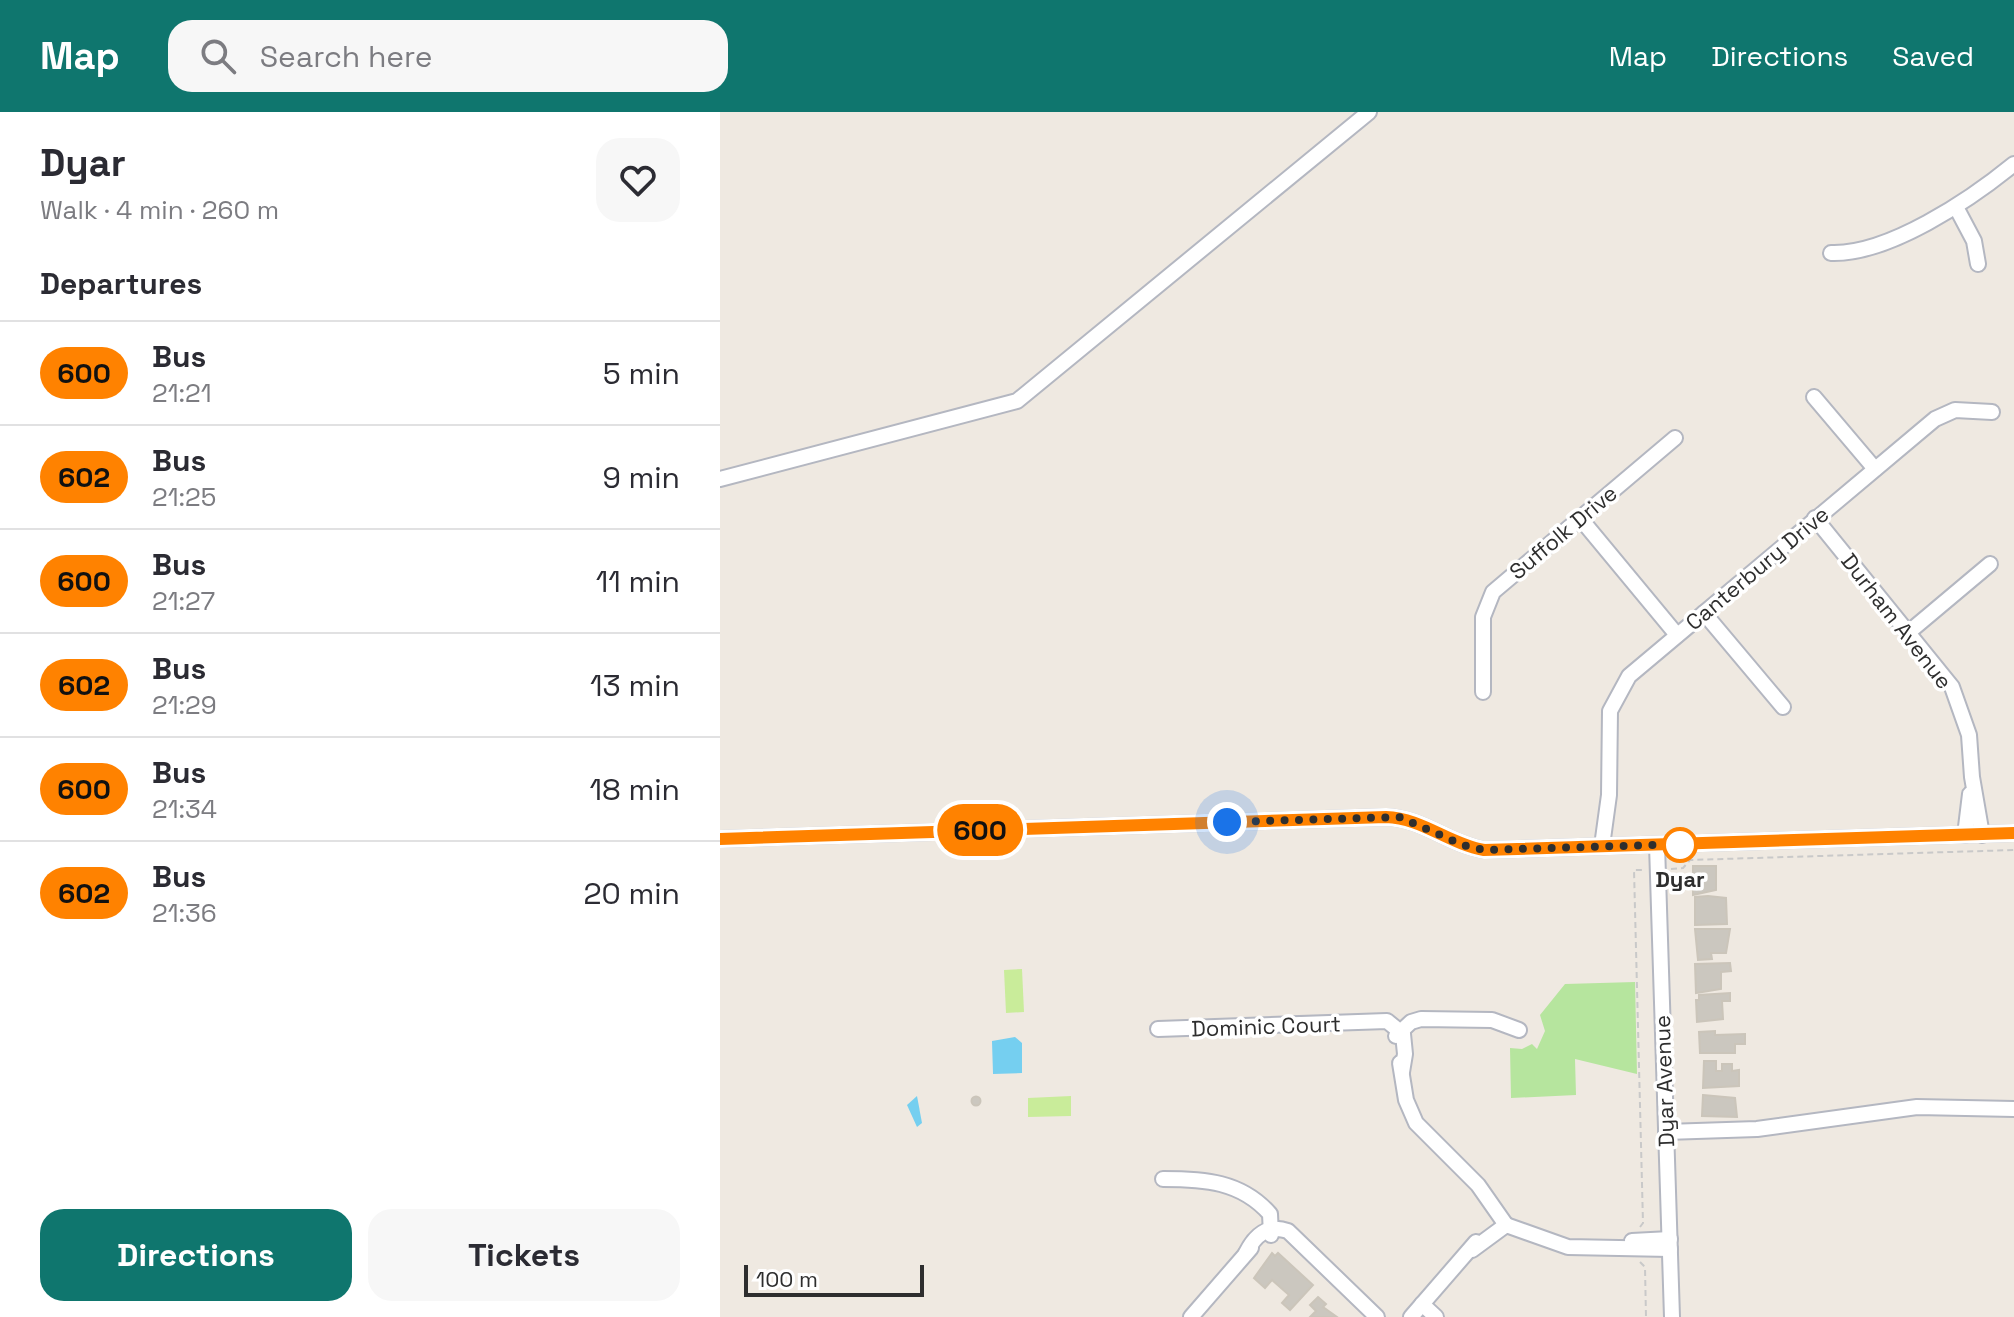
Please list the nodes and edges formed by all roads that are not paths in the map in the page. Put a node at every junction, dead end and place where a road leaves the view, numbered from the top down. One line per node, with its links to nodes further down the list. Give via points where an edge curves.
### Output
1 (1369, 112): 10 (street, via 1017,401)
2 (2014, 164): 3 (street)
3 (1956, 207): 4 (street, via 1865,250); 5 (street, via 1974,241)
4 (1831, 253)
5 (1978, 264)
6 (1814, 397): 9 (street)
7 (1992, 412): 9 (street, Canterbury Drive, via 1944,413)
8 (1675, 438): 11 (street, Suffolk Drive)
9 (1875, 469): 12 (street, Canterbury Drive)
10 (720, 479)
11 (1580, 518): 16 (street); 17 (street, Suffolk Drive, via 1493,592 1483,617)
12 (1815, 518): 14 (street, Canterbury Drive); 15 (street, Durham Avenue)
13 (1990, 564): 15 (street)
14 (1704, 613): 16 (street, Canterbury Drive); 18 (street)
15 (1909, 632): 19 (street, Durham Avenue, via 1960,702)
16 (1677, 635): 20 (street, Canterbury Drive, via 1637,668 1615,698 1608,725)
17 (1483, 692)
18 (1783, 707)
19 (1972, 777): 22 (street, Durham Avenue); 23 (street, Durham Avenue)
20 (1609, 795): 26 (street, Canterbury Drive); 27 (street, Canterbury Drive)
21 (2014, 833): 23 (street)
22 (1965, 835): 23 (street); 25 (street)
23 (1982, 835)
24 (720, 839): 26 (street, via 1386,817 1411,820 1484,850)
25 (1657, 845): 27 (street); 32 (street, Dyar Avenue)
26 (1602, 846): 27 (street)
27 (1618, 846)
28 (1158, 1029): 30 (street, Dominic Court, via 1373,1022)
29 (1519, 1030): 30 (street, via 1492,1020 1434,1020)
30 (1400, 1033): 34 (street, via 1406,1100 1416,1123)
31 (2014, 1109): 32 (street, via 1917,1107 1757,1129)
32 (1666, 1132): 36 (street, Dyar Avenue)
33 (1163, 1179): 35 (street, via 1224,1182 1260,1206)
34 (1505, 1220): 36 (street, via 1568,1247); 37 (street)
35 (1271, 1231): 38 (street); 39 (street, via 1304,1250)
36 (1670, 1244): 42 (street, Dyar Avenue)
37 (1422, 1304): 40 (street); 41 (street)
38 (1191, 1317)
39 (1377, 1317)
40 (1411, 1317)
41 (1436, 1317)
42 (1672, 1317)

